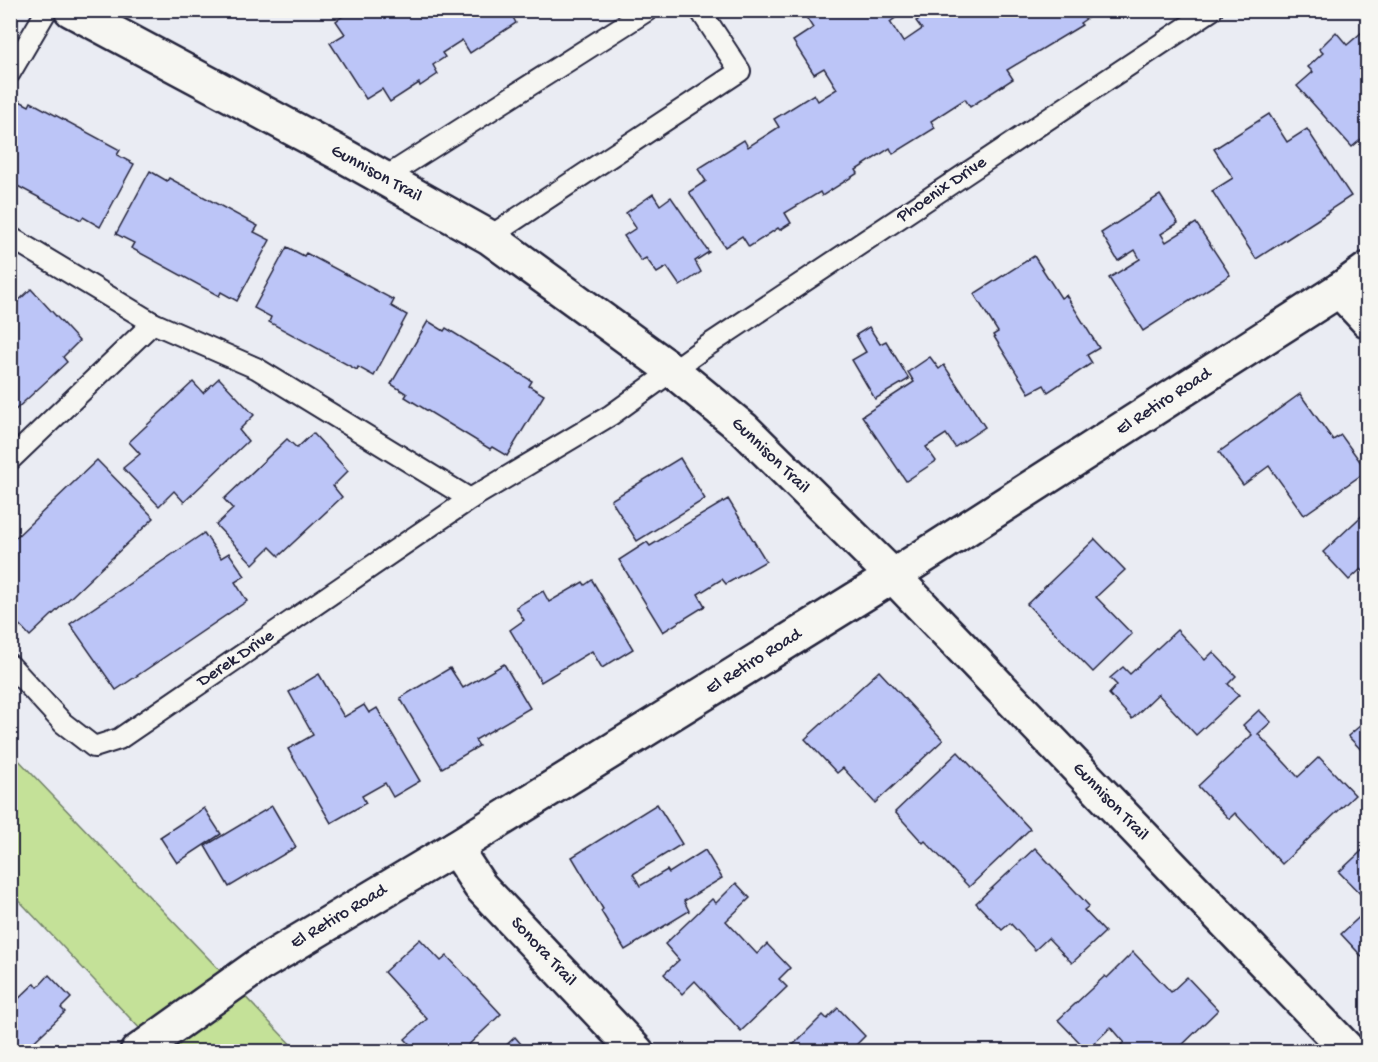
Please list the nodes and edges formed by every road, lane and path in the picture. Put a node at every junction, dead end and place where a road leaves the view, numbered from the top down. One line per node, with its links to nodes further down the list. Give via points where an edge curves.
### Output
1 (47, 10): 6 (lane)
2 (71, 10): 7 (street, Gunnison Trail)
3 (648, 10): 7 (lane)
4 (700, 10): 9 (lane, via 740,71)
5 (1212, 10): 14 (lane, Phoenix Drive)
6 (10, 73)
7 (384, 178): 9 (street, Gunnison Trail)
8 (10, 237): 13 (lane)
9 (489, 237): 14 (street, Gunnison Trail)
10 (1368, 269): 11 (street, El Retiro Road)
11 (1339, 290): 12 (street); 17 (street, El Retiro Road)
12 (1368, 321)
13 (153, 323): 15 (lane); 16 (lane, via 256,368)
14 (672, 370): 16 (lane, Derek Drive, via 611,415); 17 (street, Gunnison Trail, via 744,429)
15 (10, 460)
16 (470, 499): 18 (lane, Derek Drive, via 119,739 94,747 63,723)
17 (893, 576): 19 (street, El Retiro Road); 22 (street, Gunnison Trail)
18 (10, 665)
19 (455, 848): 20 (street, El Retiro Road, via 259,965); 21 (street, Sonora Trail, via 480,886)
20 (137, 1052)
21 (637, 1052)
22 (1350, 1052)

